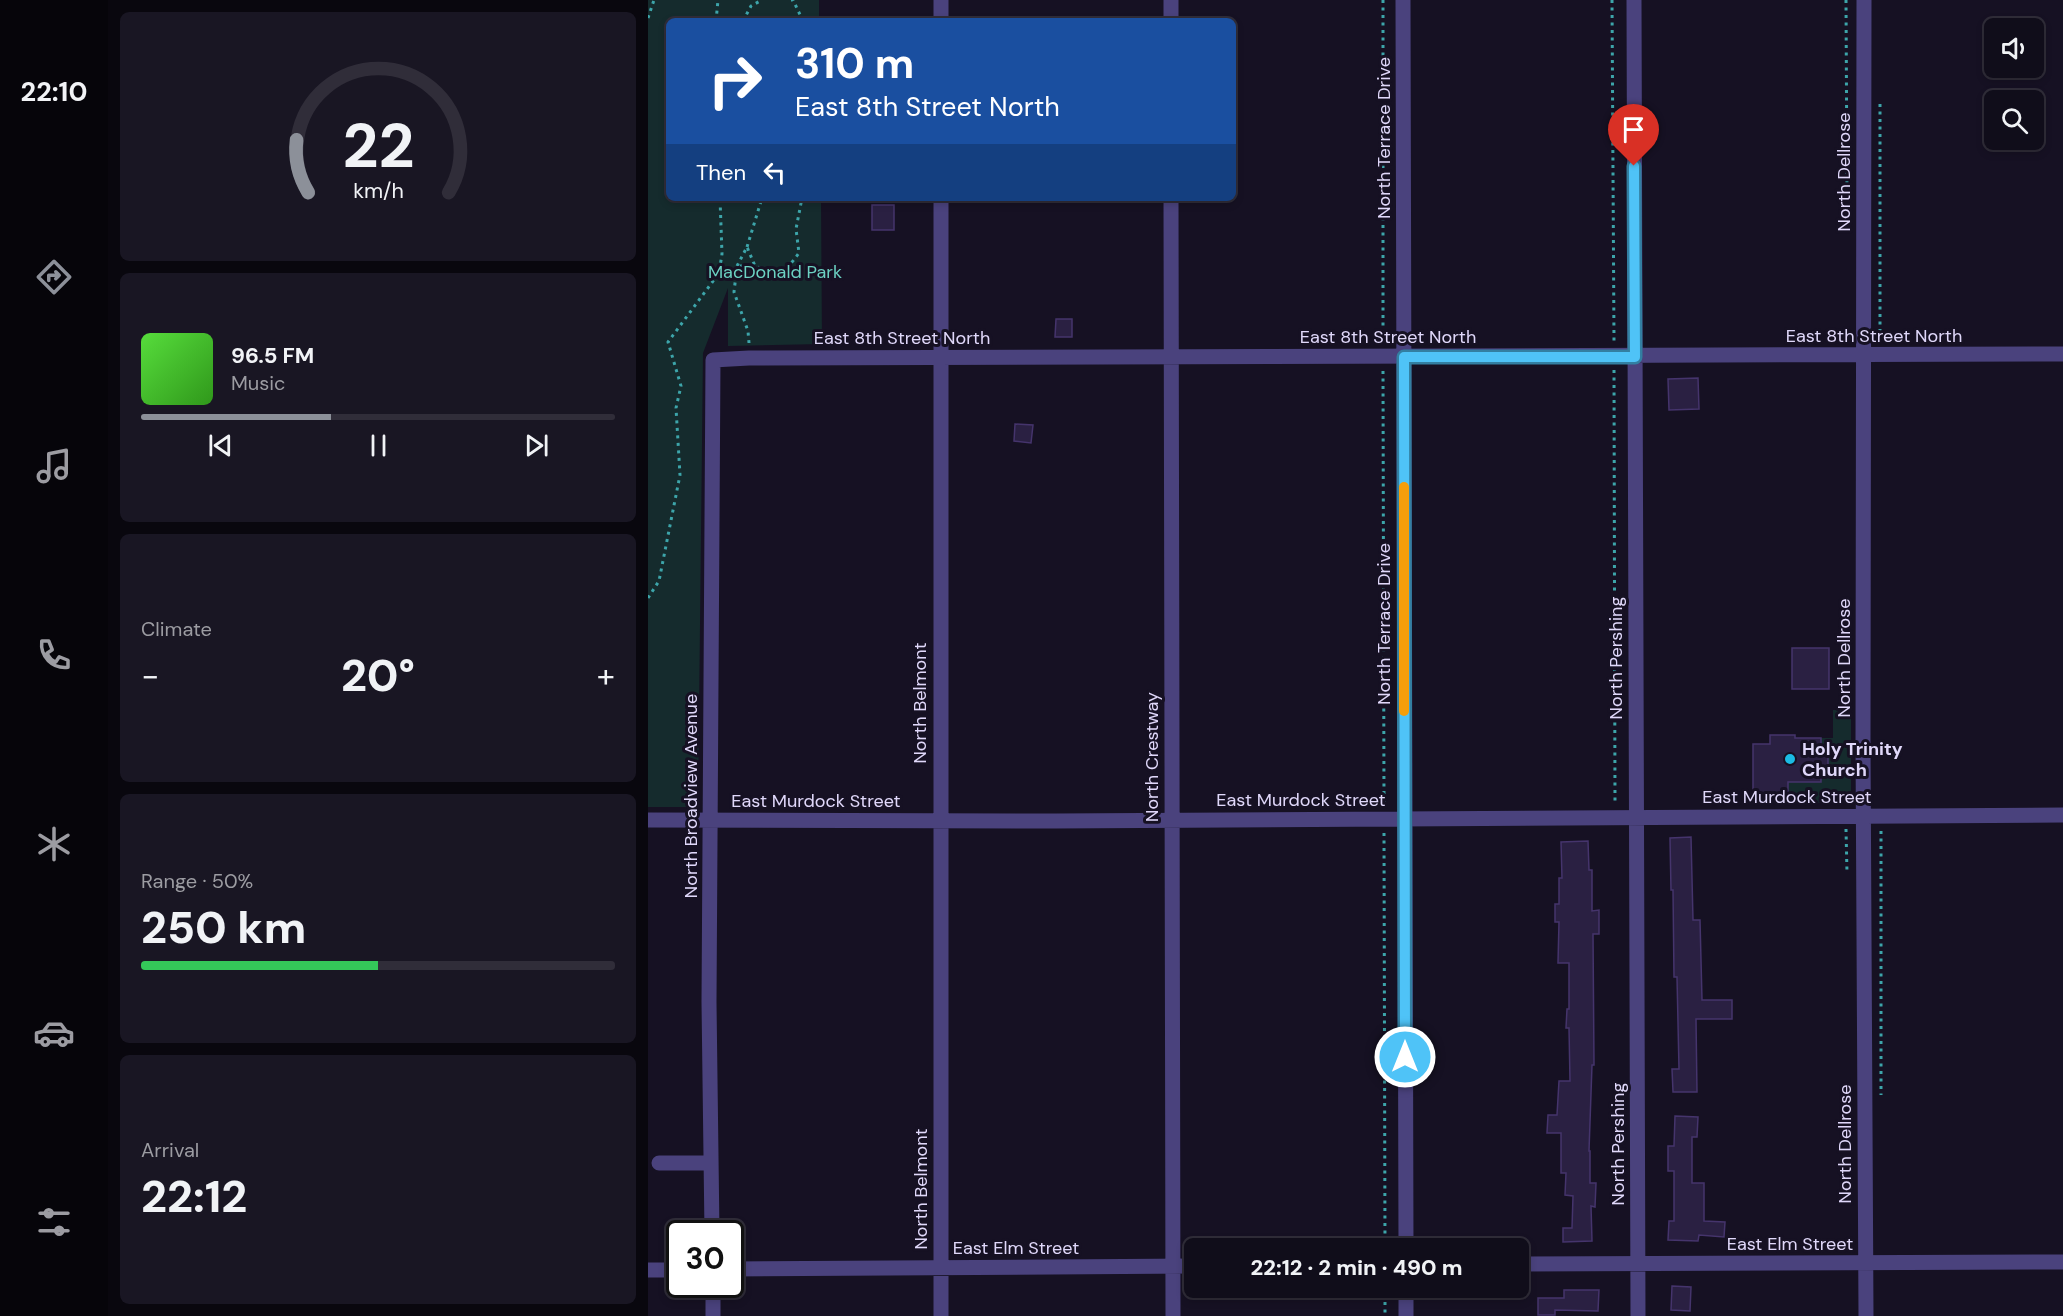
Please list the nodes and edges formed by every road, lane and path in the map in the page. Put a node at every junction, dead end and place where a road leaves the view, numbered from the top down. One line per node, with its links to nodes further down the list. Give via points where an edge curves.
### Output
1 (654, 0): 13 (path)
2 (718, 0): 14 (path)
3 (762, 0): 15 (path, via 751,6)
4 (793, 0): 16 (path)
5 (941, 0): 17 (street)
6 (1171, 0): 18 (street)
7 (1383, 0): 34 (path)
8 (1403, 0): 35 (street, North Terrace Drive)
9 (1612, 0): 36 (path)
10 (1634, 0): 37 (street, North Pershing)
11 (1846, 0): 25 (path)
12 (1864, 0): 31 (street, North Dellrose)
13 (648, 18)
14 (716, 18)
15 (745, 18)
16 (802, 18)
17 (941, 18)
18 (1171, 18)
19 (1880, 94): 29 (path)
20 (720, 201): 40 (path, via 719,273 668,342 681,386 676,408 680,475 659,581)
21 (761, 201): 26 (path)
22 (801, 201): 28 (path, via 796,229 799,253 789,267 771,272)
23 (941, 201): 32 (street, North Belmont)
24 (1171, 201): 33 (street, North Crestway)
25 (1847, 201)
26 (747, 247): 27 (path); 28 (path)
27 (737, 266): 28 (path); 38 (path, via 734,292 748,331)
28 (755, 266)
29 (1880, 339)
30 (2063, 354): 31 (street, East 8th Street North)
31 (1863, 355): 37 (street, East 8th Street North); 43 (street, North Dellrose)
32 (941, 357): 33 (street, East 8th Street North); 38 (street, East 8th Street North); 50 (street, North Belmont)
33 (1171, 357): 34 (street, East 8th Street North); 49 (street, North Crestway)
34 (1383, 357): 35 (street, East 8th Street North); 46 (path)
35 (1404, 357): 36 (street, East 8th Street North); 47 (street, North Terrace Drive)
36 (1614, 357): 37 (street, East 8th Street North); 41 (path)
37 (1635, 357): 44 (street, North Pershing)
38 (749, 358): 39 (street, East 8th Street North)
39 (713, 360): 45 (street, North Broadview Avenue)
40 (648, 598)
41 (1615, 803)
42 (2063, 815): 43 (street, East Murdock Street)
43 (1864, 816): 44 (street, East Murdock Street); 57 (street, North Dellrose)
44 (1636, 817): 47 (street, East Murdock Street); 59 (street, North Pershing)
45 (711, 819): 48 (street, East Murdock Street); 50 (street, East Murdock Street); 52 (street, North Broadview Avenue)
46 (1384, 819): 47 (street, East Murdock Street); 49 (street, East Murdock Street); 54 (path)
47 (1404, 819): 55 (street, North Terrace Drive)
48 (648, 820)
49 (1171, 820): 50 (street, East Murdock Street); 60 (street, North Crestway)
50 (940, 821): 62 (street, North Belmont)
51 (659, 1163): 52 (street)
52 (711, 1163): 53 (street, North Broadview Avenue)
53 (712, 1220)
54 (1385, 1238)
55 (1406, 1238)
56 (2063, 1262): 57 (street, East Elm Street)
57 (1865, 1263): 59 (street, East Elm Street); 75 (street, North Dellrose)
58 (1529, 1264): 59 (street, East Elm Street)
59 (1637, 1264): 74 (street, North Pershing)
60 (1173, 1266): 61 (street, East Elm Street); 62 (street, East Elm Street); 71 (street, North Crestway)
61 (1184, 1266)
62 (941, 1268): 63 (street, East Elm Street); 70 (street, North Belmont)
63 (744, 1269)
64 (648, 1270): 65 (street)
65 (666, 1270)
66 (713, 1298): 69 (street)
67 (1385, 1298): 72 (path)
68 (1406, 1298): 73 (street)
69 (713, 1316)
70 (941, 1316)
71 (1173, 1316)
72 (1385, 1316)
73 (1406, 1316)
74 (1638, 1316)
75 (1866, 1316)

